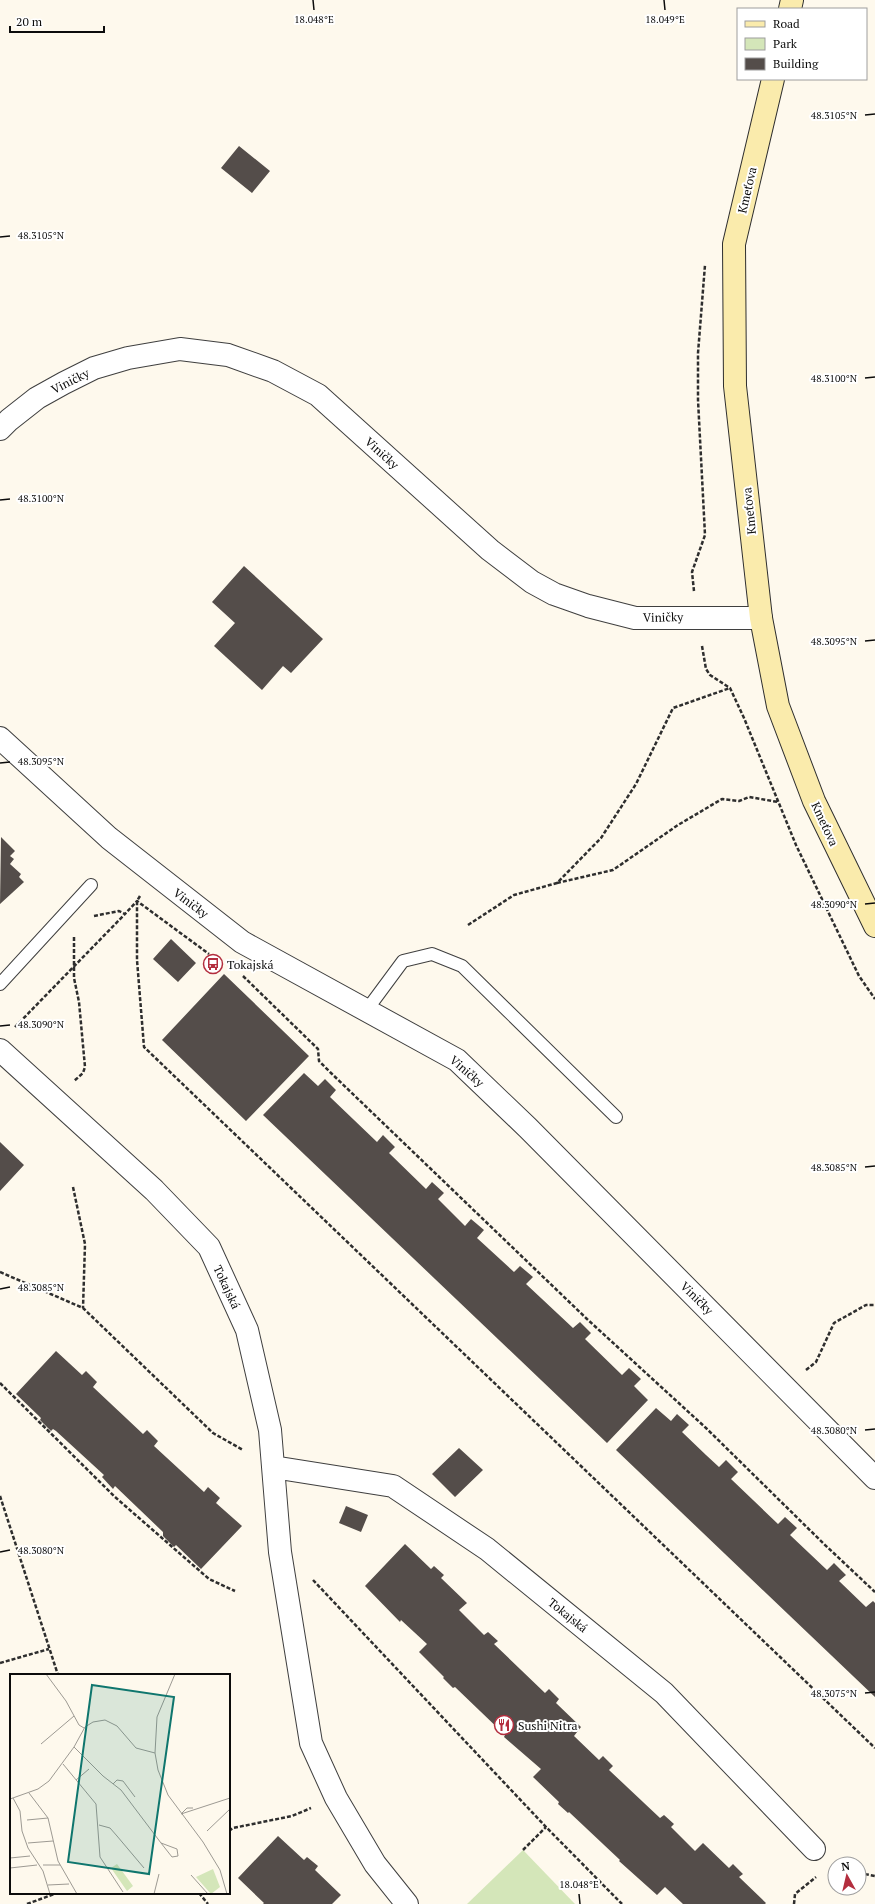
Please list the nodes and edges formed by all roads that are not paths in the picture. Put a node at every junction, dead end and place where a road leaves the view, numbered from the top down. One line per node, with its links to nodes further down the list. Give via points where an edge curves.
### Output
1 (773, 80): 3 (street, Kmeťova, via 734,244 735,386)
2 (0, 429): 3 (street, Viničky, via 37,398 94,368 128,358 180,349 228,355 273,371 318,395 490,550 532,582 554,594 635,618)
3 (761, 618): 6 (street, Kmeťova, via 778,706 814,801)
4 (0, 738): 8 (street, Viničky, via 110,838 242,942)
5 (91, 885): 7 (lane)
6 (875, 926)
7 (0, 984)
8 (366, 1011): 10 (lane, via 403,961 432,954 462,966); 12 (street, Viničky, via 457,1060 528,1128)
9 (0, 1050): 11 (street, Tokajská, via 154,1190 209,1247 247,1330 270,1430)
10 (616, 1117)
11 (273, 1467): 13 (street, Tokajská, via 393,1486 487,1549 664,1693); 14 (street, Tokajská, via 280,1552 311,1743 336,1798 375,1864)
12 (875, 1478)
13 (814, 1849)
14 (407, 1904)

